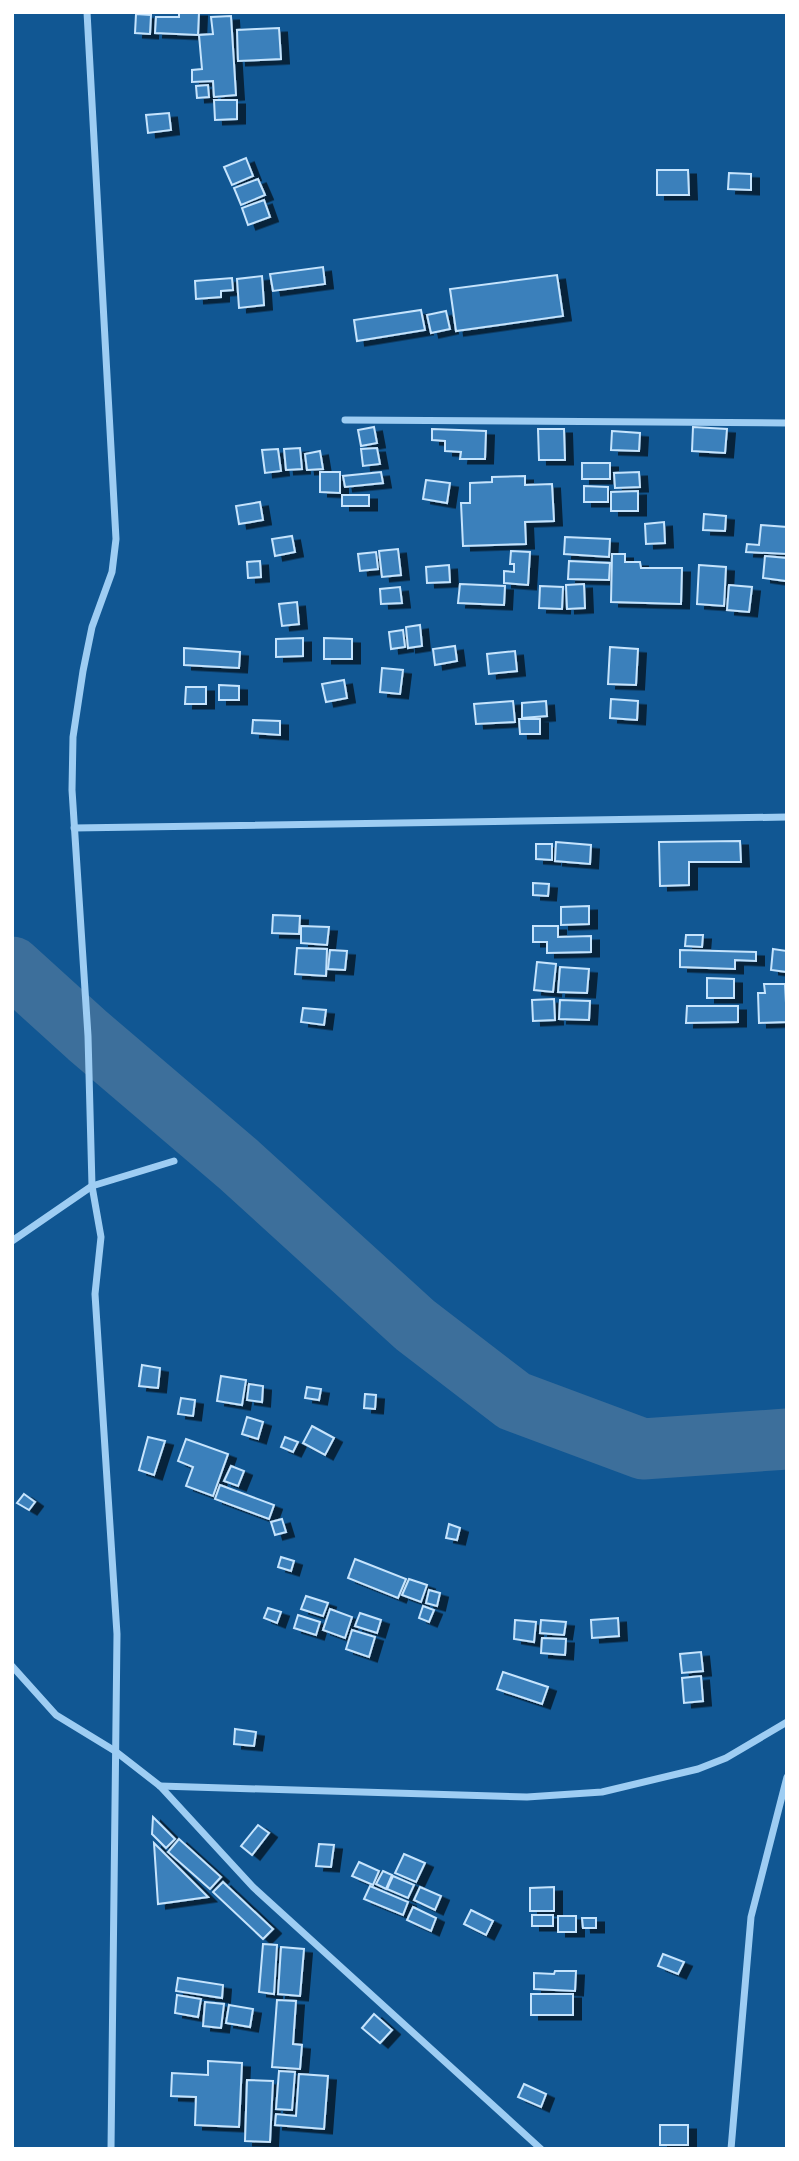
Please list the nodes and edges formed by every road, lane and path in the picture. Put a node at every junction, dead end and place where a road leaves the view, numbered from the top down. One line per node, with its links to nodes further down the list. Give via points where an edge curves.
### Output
1 (87, 12): 5 (street, via 116,539 112,572 92,627 73,737)
2 (345, 420): 3 (street)
3 (787, 423)
4 (787, 817): 5 (street)
5 (74, 828): 7 (street, via 88,1036)
6 (174, 1161): 7 (street)
7 (92, 1186): 8 (street); 11 (street, via 100,1237 95,1294 117,1634)
8 (12, 1241)
9 (12, 1666): 11 (street, via 56,1714)
10 (787, 1722): 13 (street, via 698,1769 602,1792 527,1797)
11 (115, 1751): 13 (street); 14 (street)
12 (787, 1777): 16 (street, via 751,1917)
13 (160, 1786): 15 (street, via 253,1887)
14 (111, 2149)
15 (541, 2149)
16 (731, 2149)

